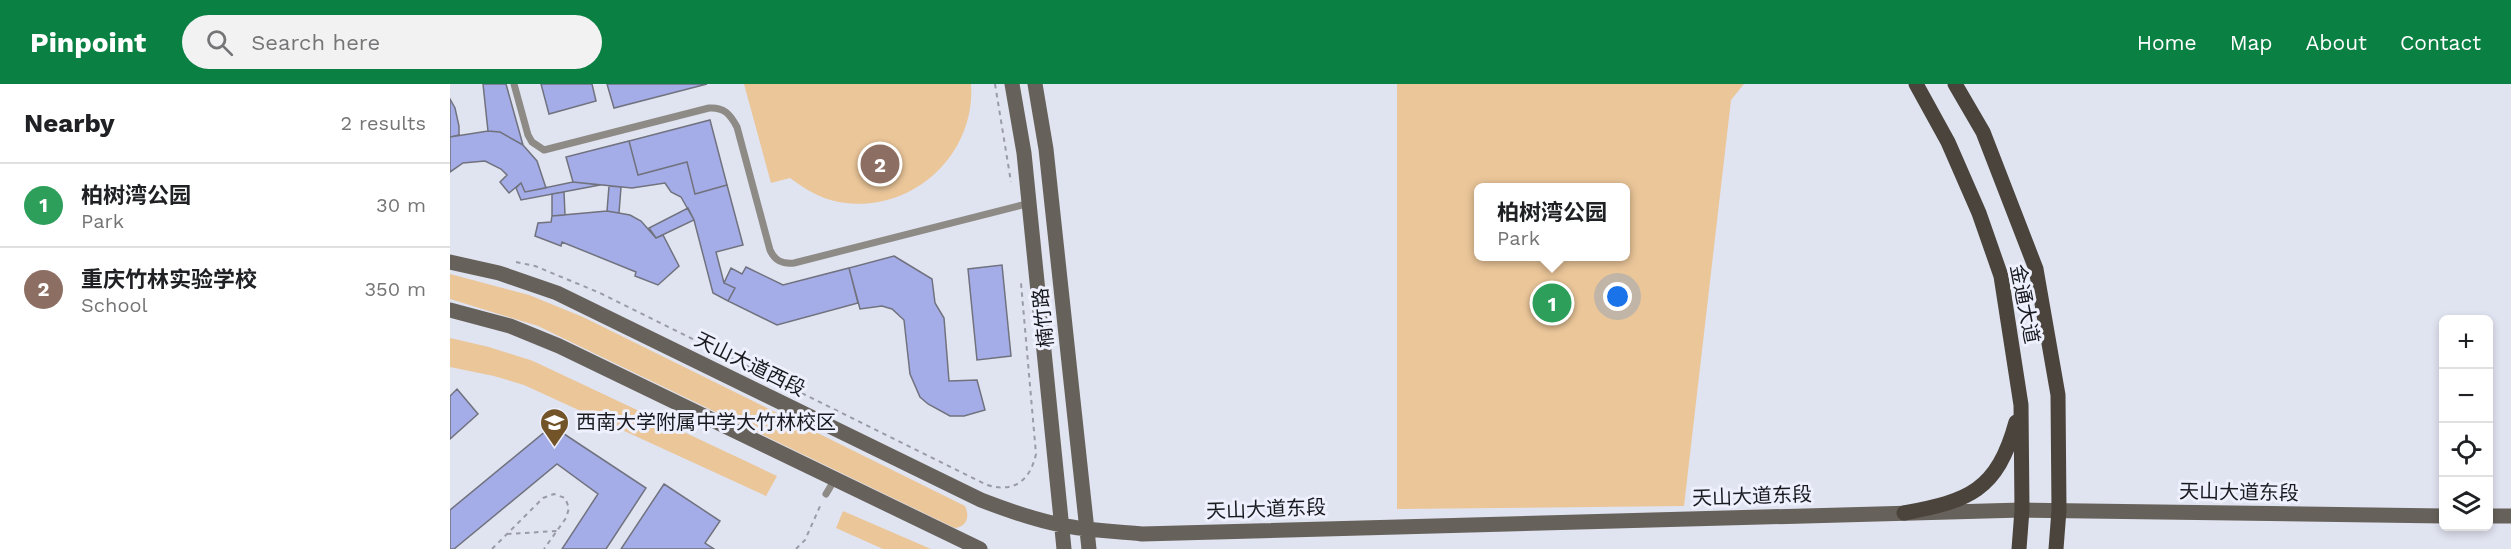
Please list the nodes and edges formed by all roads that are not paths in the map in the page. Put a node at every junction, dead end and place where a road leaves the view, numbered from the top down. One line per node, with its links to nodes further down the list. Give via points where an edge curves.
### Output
1 (514, 84): 6 (lane, via 528,135 544,150 709,108 727,112 737,127 770,250 783,263)
2 (1012, 84): 6 (main road, 楠竹路)
3 (1035, 84): 19 (main road, 楠竹路, via 1046,149)
4 (1916, 84): 9 (main road, 金通大道, via 1948,142 2001,276)
5 (1955, 84): 13 (main road, 金通大道, via 1983,132 2036,269 2058,395)
6 (1030, 203): 18 (main road, 楠竹路)
7 (450, 262): 18 (main road, 天山大道西段, via 499,273 557,293 981,500)
8 (450, 310): 10 (main road, via 510,326 559,346)
9 (2021, 405): 12 (main road, 金通大道); 14 (main road, via 2003,459 1976,492 1957,501)
10 (835, 479): 11 (lane); 20 (main road)
11 (826, 494)
12 (2022, 510): 13 (main road, 天山大道东段); 14 (main road, 天山大道东段); 23 (main road, 金通大道)
13 (2060, 510): 15 (main road, 天山大道东段); 24 (main road, 金通大道)
14 (1904, 513): 19 (main road, 天山大道东段, via 1142,534)
15 (2439, 516)
16 (2493, 516): 17 (main road)
17 (2511, 516)
18 (1062, 525): 19 (main road, 天山大道东段); 21 (main road, 楠竹路)
19 (1087, 529): 22 (main road, 楠竹路)
20 (980, 549)
21 (1064, 549)
22 (1089, 549)
23 (2019, 549)
24 (2056, 549)

